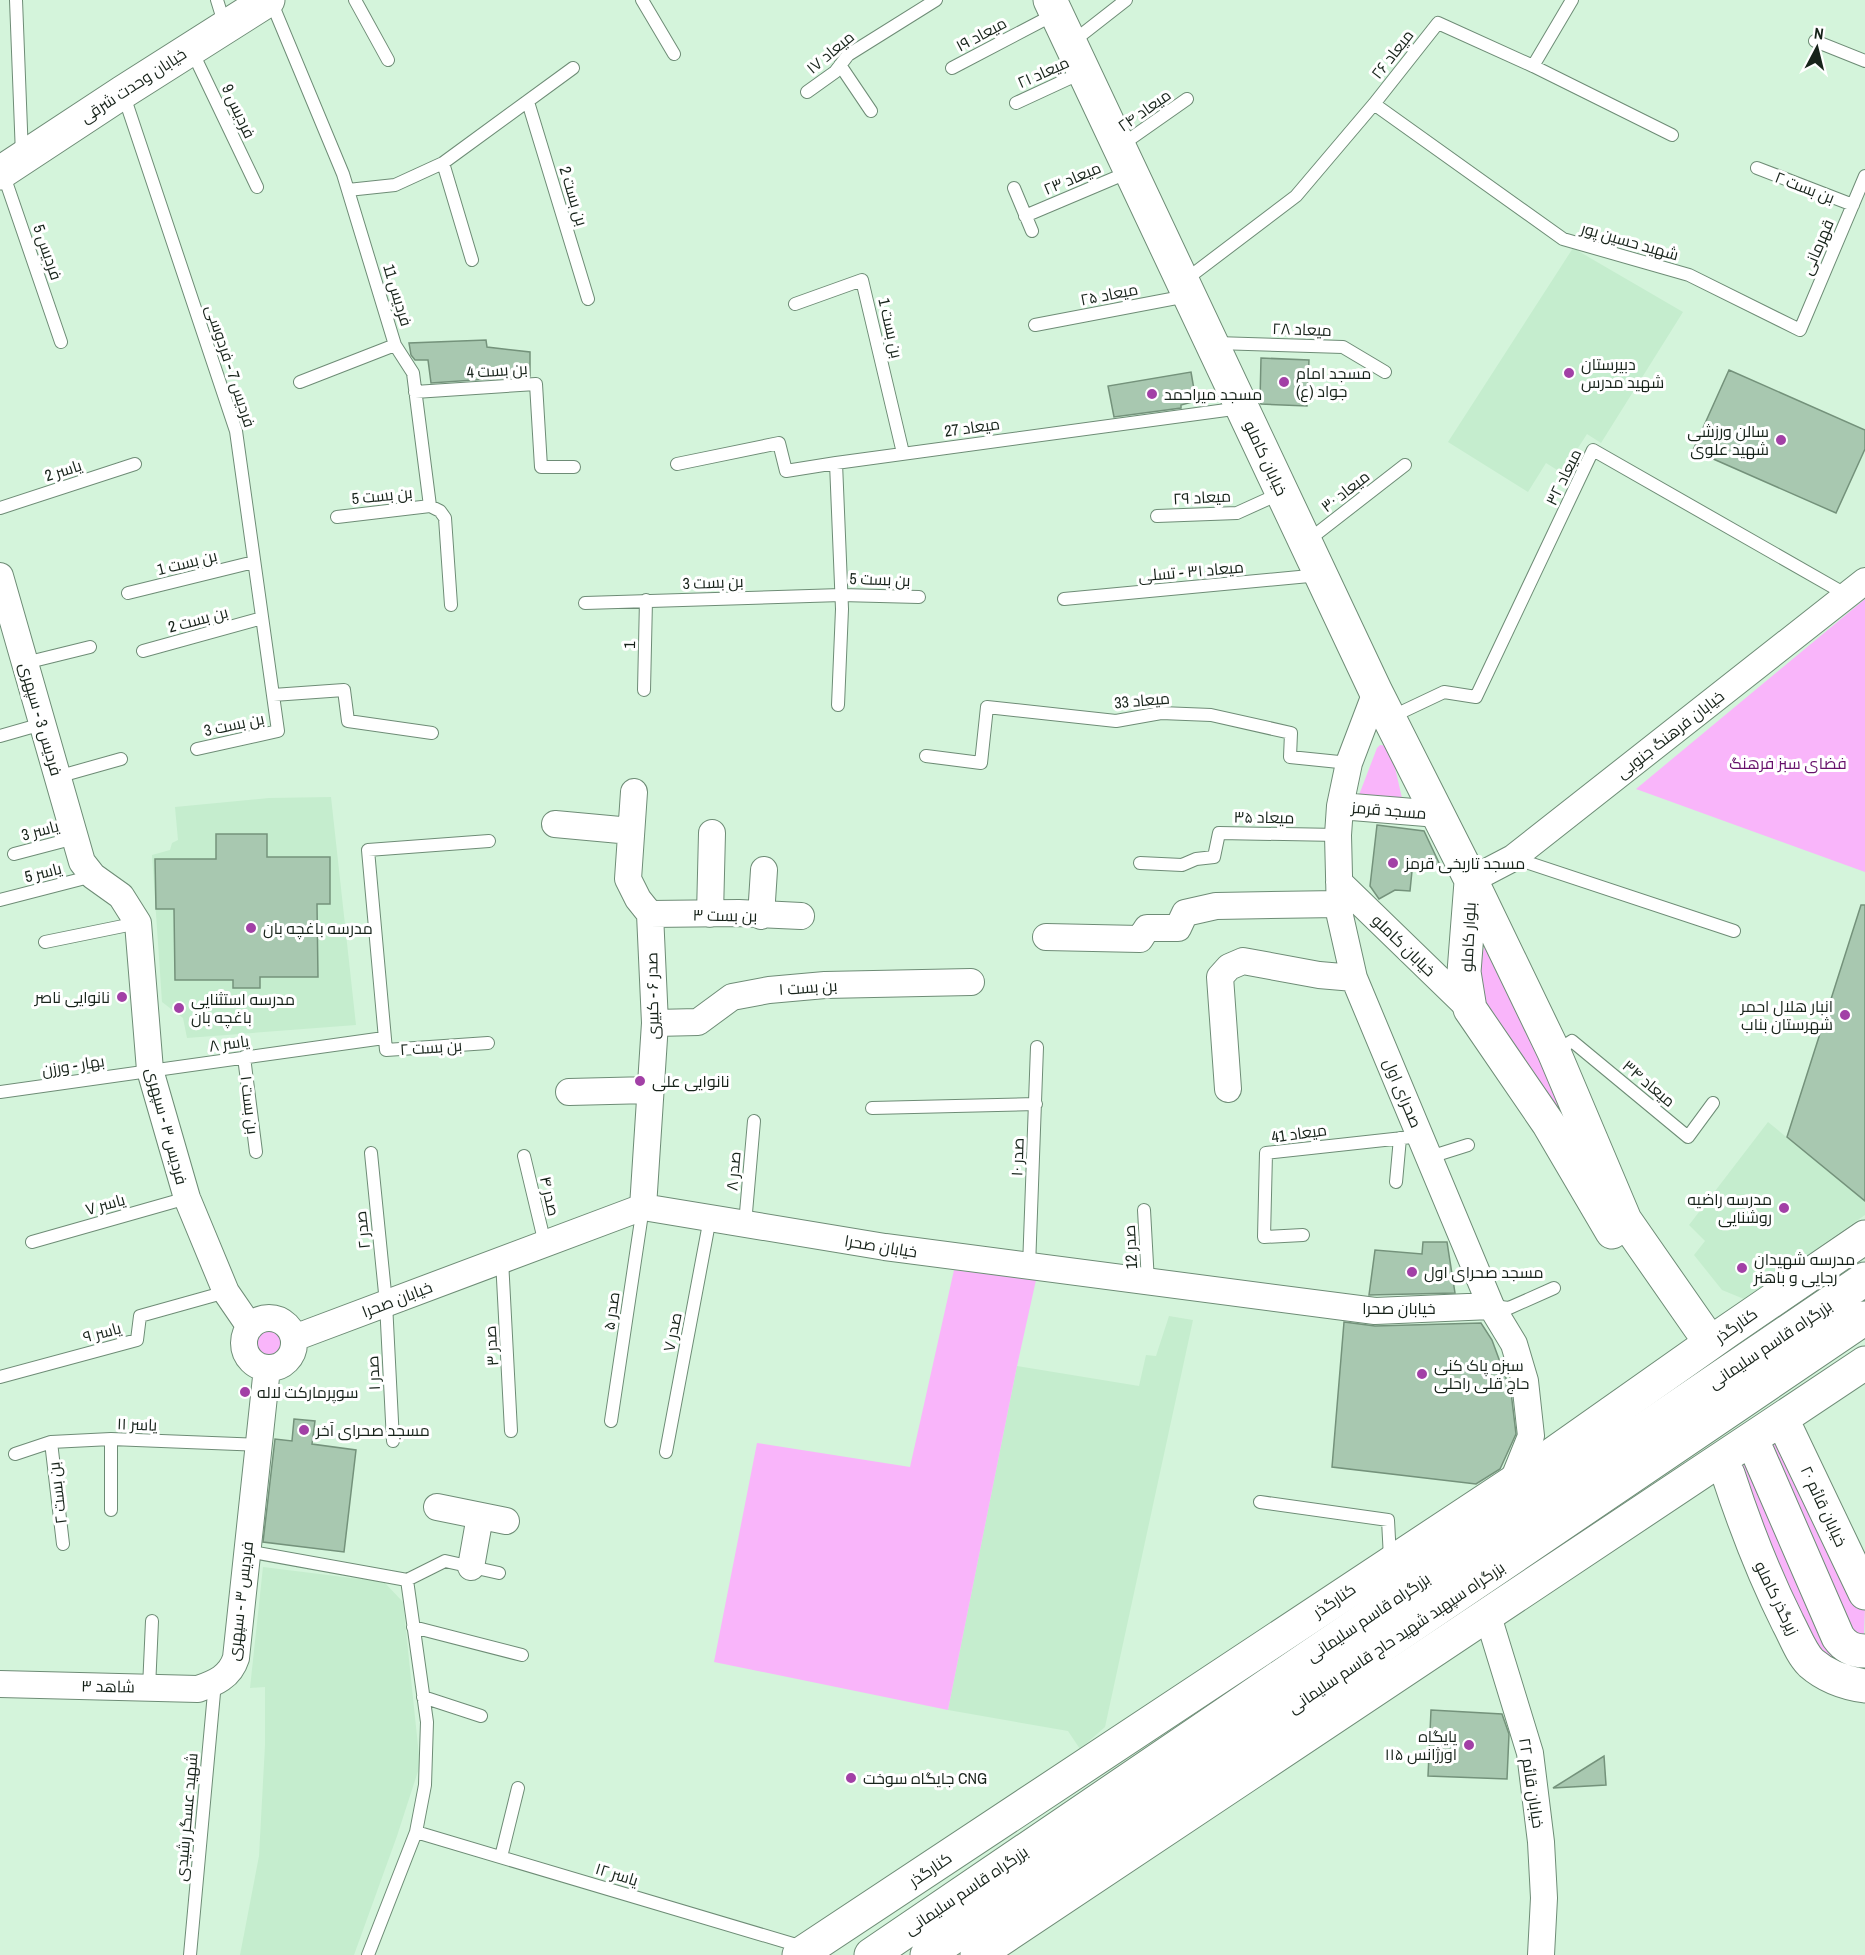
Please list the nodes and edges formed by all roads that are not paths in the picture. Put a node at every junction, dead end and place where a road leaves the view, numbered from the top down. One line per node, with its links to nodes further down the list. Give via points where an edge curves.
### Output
1 (16, 0): 30 (lane, فردیس 5)
2 (269, 0): 9 (main road, خیابان وحدت شرقی); 35 (lane, فردیس 11)
3 (355, 0): 14 (lane)
4 (642, 0): 12 (lane)
5 (936, 0): 16 (lane, میعاد ۱۷, via 848,55)
6 (1126, 0): 13 (lane, میعاد ۲۱)
7 (1572, 0): 17 (lane)
8 (1053, 7): 13 (main road, خیابان کاملو); 19 (lane, میعاد ۱۹)
9 (221, 14): 11 (main road, خیابان وحدت شرقی)
10 (1815, 42): 15 (lane)
11 (191, 48): 20 (main road, خیابان وحدت شرقی); 33 (lane, فردیس 9)
12 (674, 54)
13 (1077, 58): 24 (lane, میعاد ۲۱); 28 (main road, خیابان کاملو)
14 (388, 60)
15 (1865, 61)
16 (840, 65): 21 (lane, میعاد ۱۷); 26 (lane)
17 (1533, 66): 25 (lane, میعاد ۲۶, via 1438,22); 27 (lane, میعاد ۲۶)
18 (573, 68): 23 (lane)
19 (952, 68)
20 (123, 92): 30 (main road, خیابان وحدت شرقی); 64 (lane, فردیس 7 - فردوسی, via 236,431)
21 (807, 93)
22 (1187, 99): 28 (lane, میعاد ۲۴)
23 (528, 102): 29 (lane); 41 (lane, بن بست 2)
24 (1016, 102)
25 (1374, 104): 40 (lane, میعاد ۲۶, via 1296,196); 44 (lane, شهید حسین پور, via 1563,239 1689,275)
26 (871, 111)
27 (1672, 135)
28 (1125, 159): 37 (lane, میعاد ۲۳); 40 (main road, خیابان کاملو)
29 (443, 163): 35 (lane, via 395,185); 39 (lane)
30 (8, 168): 45 (lane, فردیس 5)
31 (1757, 168): 36 (lane, بن بست ۲)
32 (1865, 176): 36 (lane, قهرمانی)
33 (257, 187)
34 (1014, 188): 37 (lane)
35 (348, 190): 47 (lane, فردیس 11)
36 (1853, 205): 44 (lane, قهرمانی)
37 (1025, 216): 38 (lane)
38 (1032, 231)
39 (472, 260)
40 (1186, 289): 43 (lane, میعاد ۲۵); 46 (main road, خیابان کاملو)
41 (588, 299)
42 (795, 304): 52 (lane, بن بست 1, via 862,280)
43 (1035, 325)
44 (1800, 330)
45 (61, 342)
46 (1211, 343): 48 (lane, میعاد ۲۸, via 1342,347); 51 (main road, خیابان کاملو)
47 (395, 345): 49 (lane); 50 (lane, فردیس 11, via 413,373)
48 (1385, 372)
49 (300, 382)
50 (415, 392): 57 (lane, بن بست 4, via 536,384 541,467); 59 (lane, فردیس 11)
51 (1242, 408): 52 (lane, میعاد 27); 58 (main road, خیابان کاملو)
52 (903, 453): 53 (lane, میعاد 27)
53 (836, 463): 55 (lane, via 786,471 779,443); 69 (lane)
54 (135, 464): 60 (lane, یاسر 2)
55 (677, 464)
56 (1406, 465): 63 (lane, میعاد ۳۰)
57 (574, 467)
58 (1282, 492): 61 (lane, میعاد ۲۹, via 1237,513); 63 (main road, خیابان کاملو)
59 (430, 506): 62 (lane, بن بست 5); 74 (lane, فردیس 11, via 445,518)
60 (0, 508)
61 (1157, 516)
62 (337, 517)
63 (1305, 542): 65 (main road, خیابان کاملو)
64 (254, 562): 68 (lane, بن بست 1); 75 (lane, فردیس 7 - فردوسی)
65 (1321, 575): 71 (lane, میعاد ۳۱ - تسلی); 82 (main road, خیابان کاملو)
66 (0, 576): 78 (street, فردیس 3 - سپهری)
67 (1856, 588): 82 (lane, میعاد ۳۲, via 1593,450 1476,697 1444,692); 101 (street, خیابان فرهنگ جنوبی)
68 (128, 593)
69 (841, 595): 70 (lane, بن بست 5); 72 (lane, بن بست 3); 81 (lane)
70 (918, 597)
71 (1064, 599)
72 (646, 600): 73 (lane, بن بست 3); 79 (lane, 1)
73 (585, 603)
74 (451, 605)
75 (262, 618): 77 (lane, بن بست 2); 80 (lane, فردیس 7 - فردوسی)
76 (90, 647): 78 (lane)
77 (144, 651)
78 (25, 663): 83 (street, فردیس 3 - سپهری)
79 (644, 690)
80 (273, 695): 84 (lane, فردیس 7 - فردوسی); 85 (lane, via 344,690 348,721)
81 (838, 705)
82 (1389, 718): 89 (street, صحرای اول); 89 (street, via 1386,736 1365,737); 94 (main road, خیابان کاملو)
83 (42, 724): 86 (lane); 91 (street, فردیس 3 - سپهری)
84 (278, 731): 87 (lane, بن بست 3)
85 (432, 733)
86 (0, 736)
87 (197, 749)
88 (926, 756): 89 (lane, میعاد 33, via 981,764 987,707 1116,721 1161,713 1211,715 1291,733 1290,757)
89 (1352, 756): 93 (street, صحرای اول)
90 (121, 759): 91 (lane)
91 (57, 777): 102 (street, فردیس 3 - سپهری)
92 (634, 792): 96 (street)
93 (1340, 806): 94 (street, مسجد قرمز); 98 (street, صحرای اول)
94 (1438, 814): 105 (main road, خیابان کاملو)
95 (555, 824): 96 (street)
96 (631, 831): 108 (street, via 628,879)
97 (712, 833): 109 (street)
98 (1338, 835): 103 (lane, میعاد ۳۵, via 1219,834 1214,857 1182,865); 106 (street, صحرای اول)
99 (489, 840): 120 (lane, via 368,850)
100 (14, 854): 102 (lane, یاسر 3)
101 (1513, 858): 105 (street, خیابان فرهنگ جنوبی); 113 (lane)
102 (83, 859): 107 (lane, یاسر 5); 112 (street, فردیس ۳ - سپهری, via 121,896)
103 (1140, 863)
104 (764, 870): 110 (street)
105 (1471, 880): 118 (main road, بلوار کاملو, via 1464,972); 123 (main road, بلوار کاملو)
106 (1339, 893): 114 (street, via 1185,913 1178,928 1147,928 1140,939); 116 (street, صحرای اول, via 1340,916); 118 (street, خیابان کاملو)
107 (0, 900)
108 (650, 914): 109 (street, بن بست ۳); 119 (street, صدر ۶ - کبیری)
109 (710, 914): 110 (street, بن بست ۳)
110 (761, 915): 111 (street, بن بست ۳)
111 (801, 916)
112 (138, 923): 115 (lane); 125 (street, فردیس ۳ - سپهری)
113 (1734, 931)
114 (1046, 937)
115 (45, 942)
116 (1354, 978): 126 (street, via 1243,961 1229,967 1220,977); 134 (street, صحرای اول)
117 (971, 982): 119 (street, بن بست ۱, via 769,990 732,997 698,1022)
118 (1470, 1009): 159 (main road, بلوار کاملو, via 1548,1123 1612,1233 1670,1305)
119 (655, 1023): 127 (street, صدر ۶ - کبیری)
120 (384, 1038): 121 (lane, بن بست ۲, via 386,1050); 124 (lane, یاسر ۸)
121 (488, 1043)
122 (1037, 1047): 131 (lane, صدر ۱۰)
123 (1554, 1052): 130 (lane, میعاد ۳۴, via 1572,1041 1688,1137); 159 (main road, بلوار کاملو, via 1616,1195 1644,1218 1702,1302)
124 (244, 1057): 125 (lane, یاسر ۸); 136 (lane, بن بست ۱)
125 (150, 1070): 128 (lane, بهار - ورزن); 140 (street, فردیس ۳ - سپهری)
126 (1228, 1089)
127 (650, 1090): 129 (street); 141 (street, صدر ۶ - کبیری)
128 (0, 1092)
129 (569, 1092)
130 (1713, 1103)
131 (1036, 1104): 132 (lane); 150 (lane, صدر ۱۰)
132 (872, 1108)
133 (754, 1121): 144 (lane, صدر ۸)
134 (1417, 1143): 135 (lane); 139 (lane); 145 (lane, میعاد 41, via 1266,1153 1264,1237); 156 (street, صحرای اول)
135 (1468, 1144)
136 (256, 1152)
137 (371, 1153): 155 (lane, صدر ۲)
138 (524, 1156): 148 (lane, صدر ۴)
139 (1396, 1182)
140 (187, 1198): 147 (lane, یاسر ۷); 154 (street, فردیس ۳ - سپهری)
141 (643, 1207): 143 (street, خیابان صحرا); 148 (street, خیابان صحرا); 165 (lane, صدر ۵)
142 (1144, 1210): 152 (lane, صدر 12)
143 (710, 1218): 144 (street, خیابان صحرا); 171 (lane, صدر ۷)
144 (745, 1224): 150 (street, خیابان صحرا)
145 (1303, 1235)
146 (1865, 1237): 159 (main road, کنارگذر)
147 (32, 1242)
148 (544, 1244): 149 (street, خیابان صحرا)
149 (502, 1260): 155 (street, خیابان صحرا); 166 (lane, صدر ۳)
150 (1029, 1267): 152 (street, خیابان صحرا)
151 (1865, 1279): 205 (main road, بزرگراه قاسم سلیمانی)
152 (1148, 1282): 156 (street, خیابان صحرا, via 1376,1311)
153 (1554, 1288): 156 (lane, via 1509,1308)
154 (226, 1292): 158 (street, فردیس ۳ - سپهری); 163 (lane, یاسر ۹, via 140,1316 137,1340)
155 (386, 1303): 160 (street, خیابان صحرا); 168 (lane, صدر ۱)
156 (1491, 1306): 175 (street, صحرای اول, via 1514,1344 1525,1381 1532,1436)
157 (1865, 1318): 206 (main road, بزرگراه سپهبد شهید حاج قاسم سلیمانی)
158 (250, 1327): 160 (street, via 261,1319 275,1319 288,1325); 162 (street, via 244,1339 246,1353 254,1364)
159 (1707, 1337): 175 (main road, کنارگذر)
160 (294, 1338): 162 (street, via 291,1357 280,1366)
161 (1865, 1363): 164 (main road)
162 (267, 1368): 170 (street, فردیس ۳ - سپهری)
163 (0, 1377)
164 (1782, 1419): 187 (main road, خیابان قائم ۲۰); 188 (main road)
165 (611, 1421)
166 (511, 1431)
167 (111, 1439): 169 (lane, یاسر ۱۱); 170 (lane, یاسر ۱۱); 178 (lane)
168 (393, 1441)
169 (51, 1442): 173 (lane, یاسر ۱۱); 181 (lane, بن بست ۲)
170 (260, 1445): 182 (street, فردیس ۳ - سپهری)
171 (666, 1452)
172 (1758, 1453): 191 (main road, via 1838,1637 1844,1645)
173 (15, 1454)
174 (1728, 1474): 195 (main road, زیرگذر کاملو, via 1769,1586 1809,1661 1825,1674)
175 (1512, 1482): 183 (main road, کنارگذر)
176 (1260, 1502): 183 (lane, via 1388,1520)
177 (436, 1507): 179 (street)
178 (111, 1510)
179 (480, 1516): 180 (street); 184 (street)
180 (506, 1521)
181 (63, 1544)
182 (247, 1551): 186 (lane); 193 (street, فردیس ۳ - سپهری, via 236,1658 231,1670)
183 (1390, 1562): 202 (main road, کنارگذر)
184 (471, 1567): 185 (lane); 186 (lane, via 445,1562)
185 (499, 1573)
186 (407, 1580): 190 (lane)
187 (1865, 1593)
188 (1488, 1616): 207 (main road); 208 (street, خیابان قائم ۲۲, via 1530,1753 1544,1898)
189 (152, 1622): 196 (lane)
190 (413, 1627): 192 (lane); 197 (lane)
191 (1863, 1651)
192 (522, 1655)
193 (215, 1683): 196 (street, شاهد ۳, via 198,1689); 203 (lane, شهید عسگر رشیدی)
194 (0, 1684): 196 (street, شاهد ۳)
195 (1865, 1686)
196 (149, 1688)
197 (423, 1697): 198 (lane); 200 (lane, via 427,1722 425,1785)
198 (481, 1716)
199 (518, 1788): 201 (lane)
200 (416, 1832): 201 (lane, یاسر ۱۲); 204 (lane)
201 (501, 1857): 202 (lane, یاسر ۱۲)
202 (804, 1952)
203 (190, 1955)
204 (368, 1955)
205 (871, 1955)
206 (927, 1955)
207 (977, 1955)
208 (1541, 1955)

